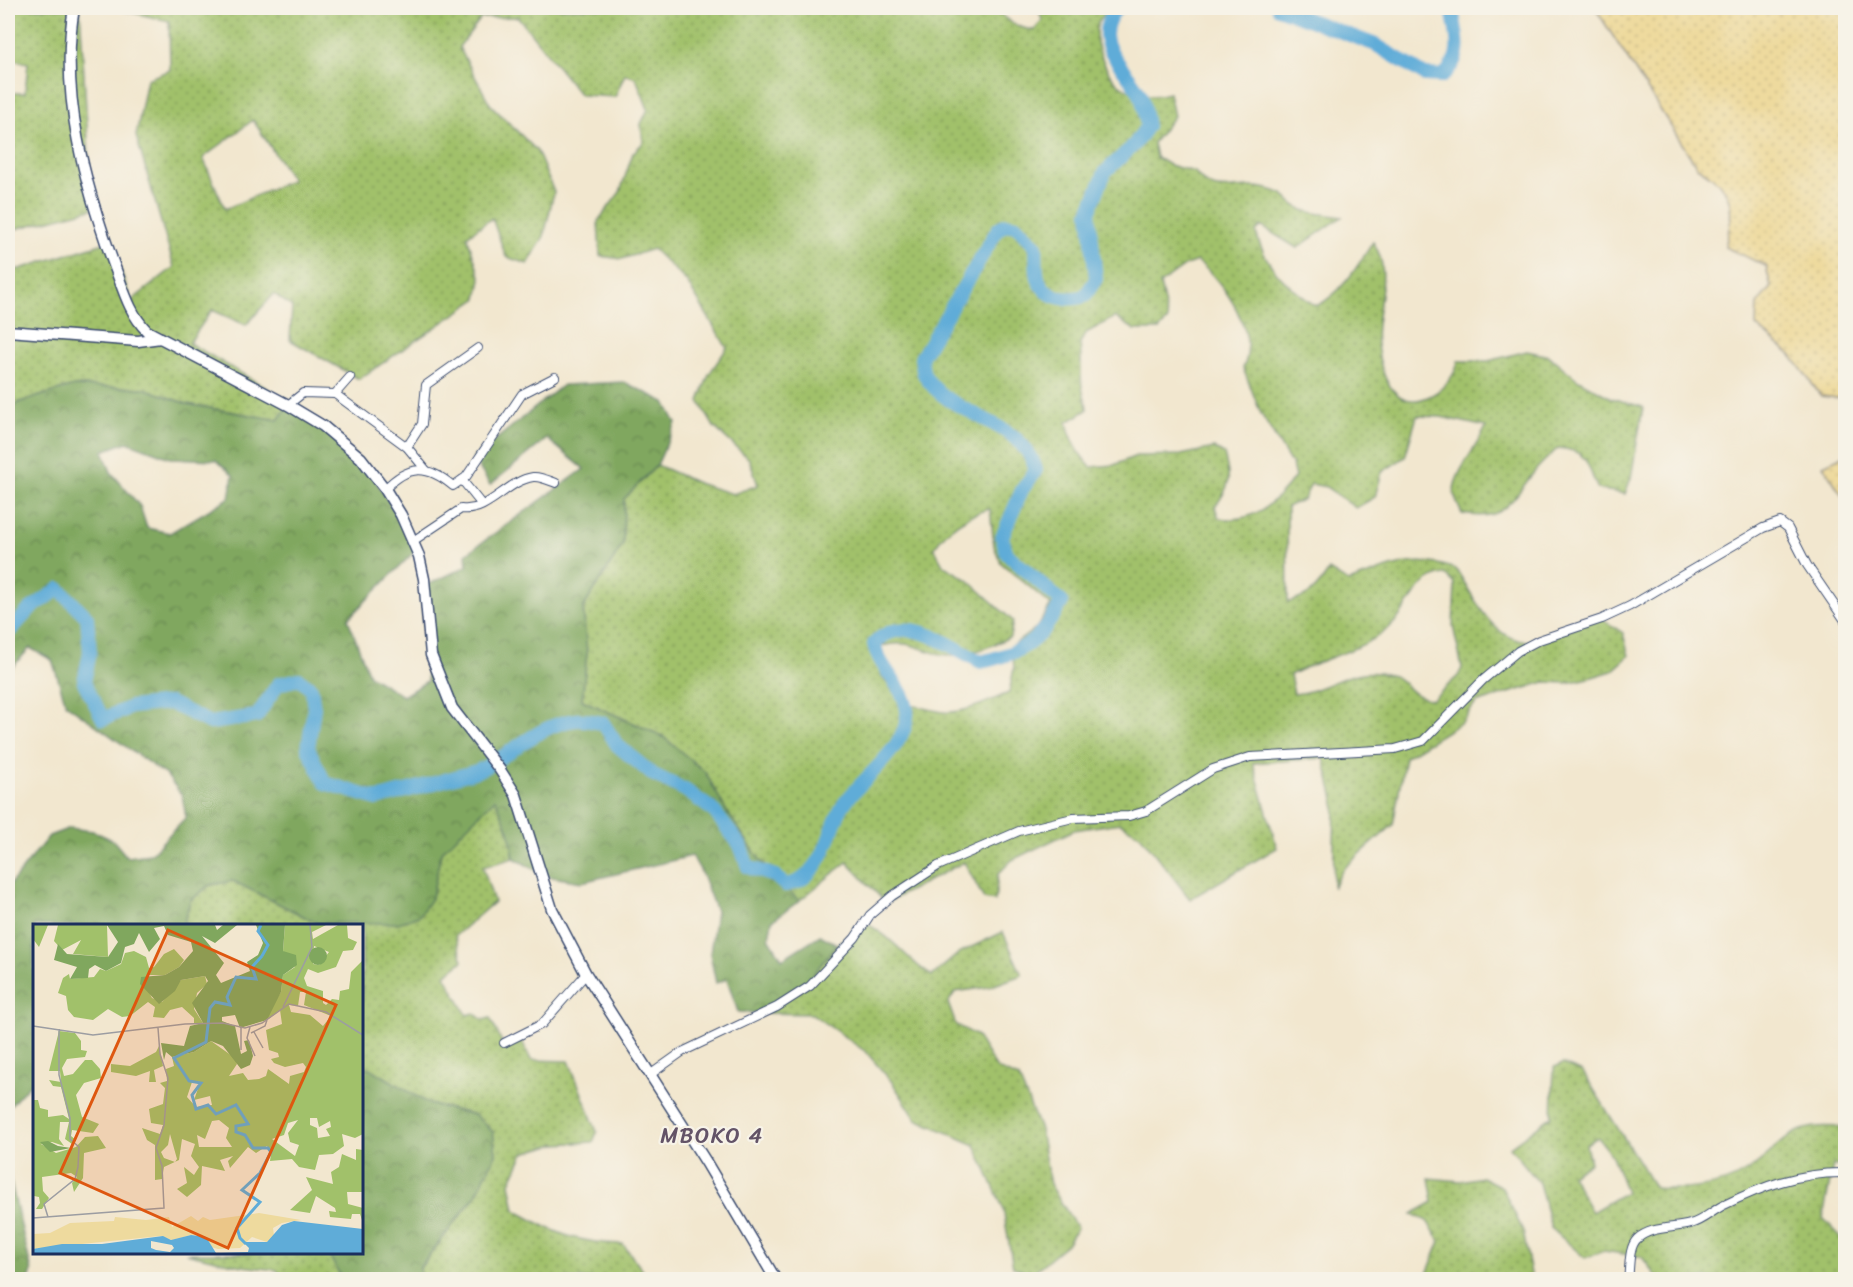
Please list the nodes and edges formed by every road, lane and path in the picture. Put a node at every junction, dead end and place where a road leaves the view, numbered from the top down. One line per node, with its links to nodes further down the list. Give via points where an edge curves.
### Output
1 (74, 8): 3 (main road, via 70,45 73,98 87,179 128,303 141,324)
2 (8, 331): 3 (main road, via 138,340)
3 (162, 338): 8 (main road)
4 (478, 348): 9 (street, via 426,385 422,424)
5 (350, 376): 7 (street)
6 (555, 377): 11 (street, via 522,394)
7 (335, 394): 8 (street, via 303,393); 9 (street)
8 (288, 405): 13 (main road, via 324,426 361,458)
9 (407, 447): 10 (street)
10 (426, 470): 11 (street, via 453,486); 13 (street, via 400,474)
11 (462, 480): 14 (street)
12 (556, 483): 14 (street, via 534,477)
13 (385, 489): 15 (main road)
14 (482, 505): 15 (street, via 461,509)
15 (413, 541): 17 (main road, via 424,579 436,670 452,708 516,795 552,909)
16 (1845, 622): 19 (street, via 1788,528 1780,522 1763,528 1630,606 1518,651 1483,680 1423,741 1395,748 1250,757 1214,769 1146,811 1129,816 1073,818 1019,831 938,866 870,915 855,938 810,986 777,1007 682,1052)
17 (586, 974): 18 (street, via 542,1024); 19 (main road)
18 (504, 1043)
19 (651, 1074): 21 (main road)
20 (1845, 1173): 22 (street, via 1791,1177 1722,1206 1689,1225 1644,1235 1633,1246)
21 (776, 1280)
22 (1628, 1280)

